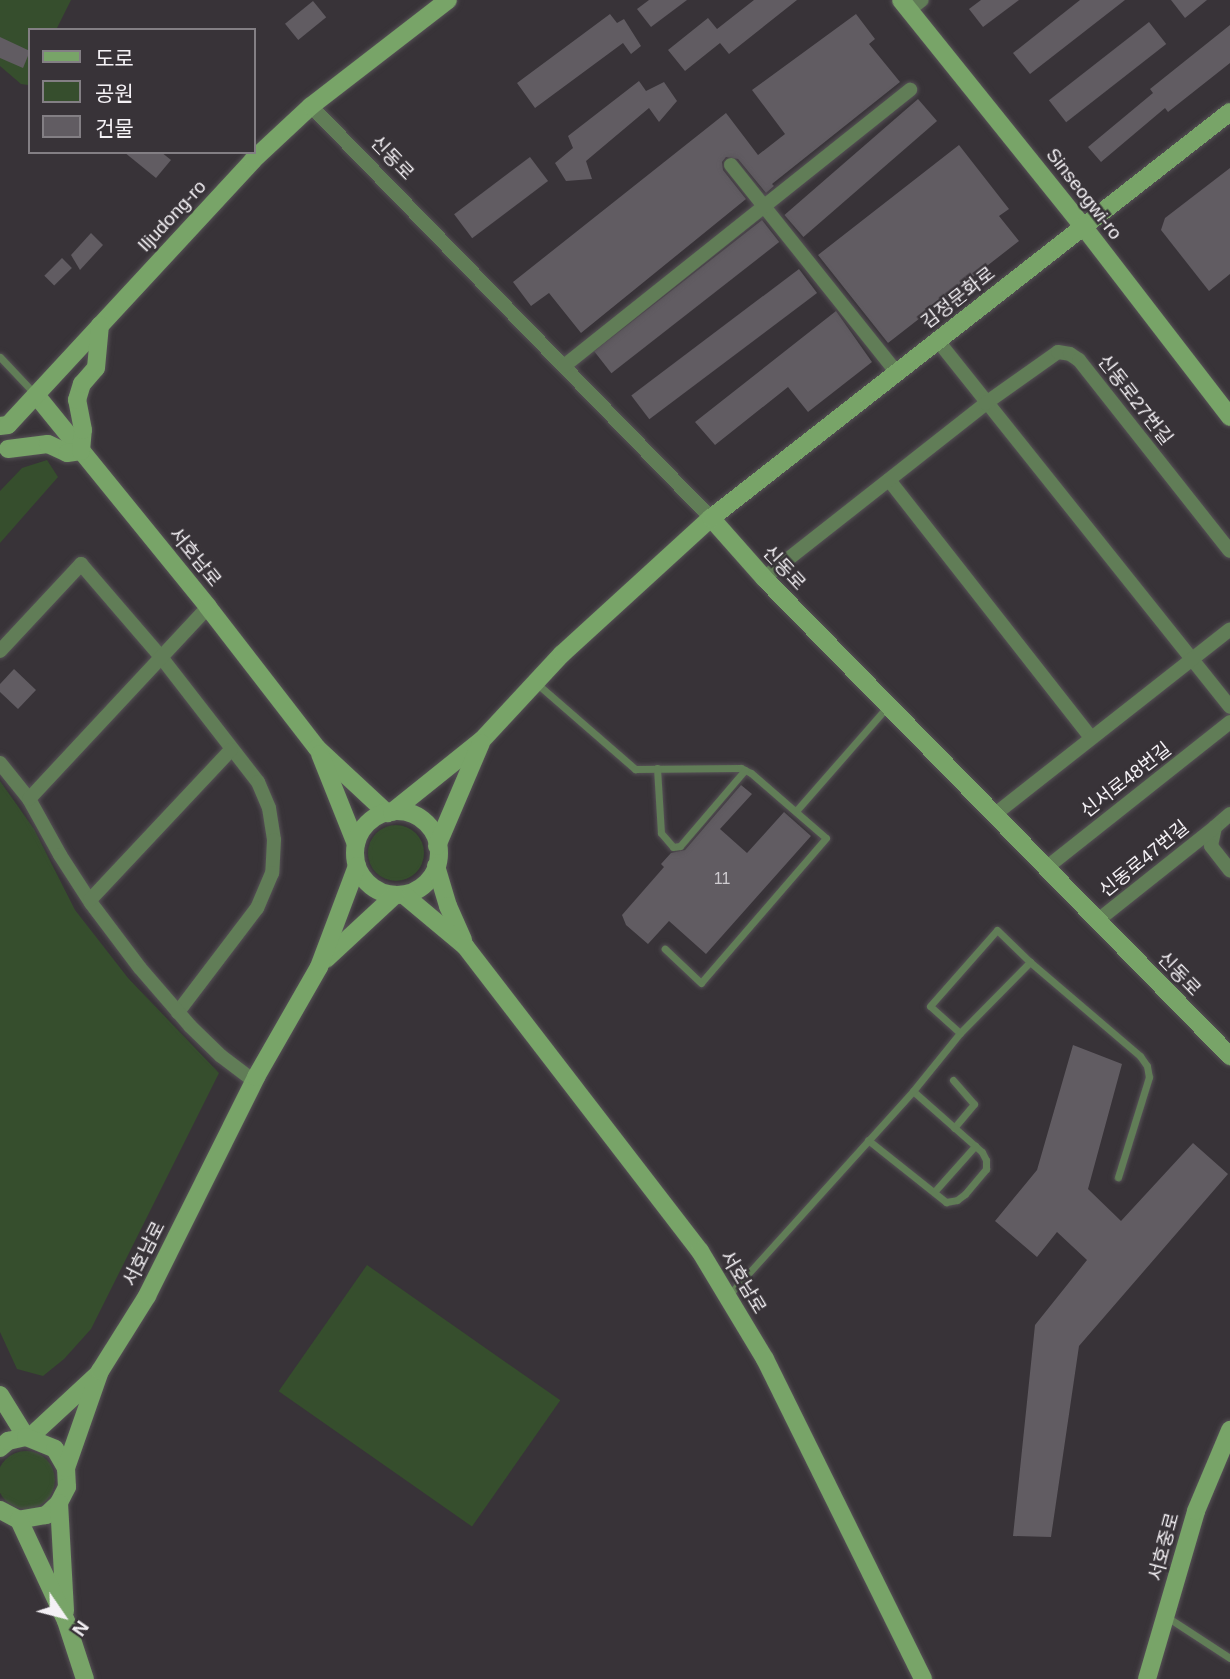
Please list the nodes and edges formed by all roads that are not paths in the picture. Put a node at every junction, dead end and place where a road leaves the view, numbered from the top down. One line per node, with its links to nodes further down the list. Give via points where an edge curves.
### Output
1 (448, 0): 4 (street, Iljudong-ro)
2 (911, 3): 8 (street, Sinseogwi-ro)
3 (910, 90): 7 (street)
4 (311, 106): 9 (street, Iljudong-ro, via 253,160); 12 (street, 신동로)
5 (1230, 112): 8 (street, 김정문화로)
6 (731, 165): 7 (street)
7 (764, 206): 12 (street); 13 (street)
8 (1083, 226): 10 (street, 김정문화로); 16 (street, Sinseogwi-ro)
9 (100, 325): 14 (street, Iljudong-ro); 18 (street, via 96,368 82,384 77,400 83,430)
10 (938, 341): 13 (street, 김정문화로); 15 (street)
11 (0, 357): 14 (lane)
12 (564, 366): 21 (street, 신동로)
13 (897, 373): 21 (street, 김정문화로)
14 (36, 395): 17 (street, Iljudong-ro); 18 (street, 서호남로)
15 (986, 403): 20 (street, 신동로27번길); 22 (street, 신동로27번길, via 1046,358 1058,352 1074,356); 28 (street)
16 (1230, 417)
17 (4, 426): 19 (street, Iljudong-ro)
18 (81, 451): 19 (street, via 67,453 48,444); 24 (street, 서호남로)
19 (4, 453)
20 (889, 480): 23 (street, 신동로27번길); 33 (street)
21 (712, 518): 23 (street, 신동로); 29 (street)
22 (1230, 551)
23 (764, 578): 30 (street, 신동로)
24 (208, 607): 27 (street); 35 (street, 서호남로)
25 (1230, 629): 28 (street)
26 (0, 651): 27 (street, via 81,564)
27 (161, 657): 36 (street); 40 (street)
28 (1191, 659): 31 (street); 33 (street)
29 (535, 682): 34 (street); 38 (lane, via 635,768)
30 (888, 705): 41 (lane); 44 (street, 신동로)
31 (1230, 707)
32 (1230, 722): 50 (street, 신서로48번길)
33 (1091, 738): 44 (street)
34 (482, 740): 42 (street); 47 (street)
35 (317, 748): 42 (street); 46 (street)
36 (231, 750): 53 (street); 59 (street, via 258,782 269,808 274,840 272,873 257,908)
37 (0, 763): 40 (street)
38 (657, 768): 39 (lane); 39 (lane, via 661,833 673,847 680,846)
39 (745, 770): 41 (lane)
40 (29, 799): 53 (street)
41 (796, 811): 56 (lane, via 826,838 701,983)
42 (390, 813): 46 (street, via 368,824); 47 (street, via 405,813 422,821)
43 (1230, 814): 45 (street, 신동로47번길)
44 (994, 815): 50 (street, 신동로)
45 (1215, 827): 51 (street, 신동로47번길, via 1211,846); 54 (street, 신동로47번길)
46 (356, 844): 48 (street)
47 (438, 846): 49 (street)
48 (357, 866): 52 (street, via 370,885); 58 (street)
49 (436, 866): 52 (street, via 424,885); 55 (street)
50 (1046, 868): 54 (street, 신동로)
51 (1230, 870)
52 (399, 895): 55 (street); 58 (street)
53 (90, 900): 59 (street)
54 (1097, 921): 61 (street, 신동로)
55 (466, 946): 70 (street, 서호남로, via 700,1251)
56 (665, 949)
57 (1030, 962): 60 (lane); 60 (lane, via 997,930 930,1006); 68 (lane, via 1146,1066 1149,1077)
58 (318, 967): 63 (street, 서호남로)
59 (178, 1012): 63 (street, via 221,1056)
60 (960, 1033): 64 (lane)
61 (1230, 1056)
62 (953, 1080): 65 (lane, via 974,1104)
63 (254, 1081): 71 (street, 서호남로, via 147,1296)
64 (913, 1091): 65 (lane); 66 (lane)
65 (954, 1128): 67 (lane)
66 (868, 1140): 69 (lane); 70 (lane)
67 (975, 1146): 69 (lane); 69 (lane, via 986,1160 986,1169 965,1194 946,1202)
68 (1118, 1177)
69 (934, 1192)
70 (727, 1296): 83 (street, 서호남로, via 765,1359)
71 (100, 1371): 74 (street); 76 (street)
72 (0, 1395): 74 (street)
73 (1230, 1430): 79 (street, 서호중로, via 1196,1511)
74 (28, 1437): 75 (street, via 8,1441); 76 (street, via 55,1449)
75 (0, 1448)
76 (66, 1468): 77 (street, via 66,1487)
77 (59, 1503): 78 (street, via 46,1516); 80 (street)
78 (8, 1519): 80 (street)
79 (1167, 1616): 81 (lane); 84 (street, 서호중로)
80 (66, 1621): 82 (street)
81 (1230, 1658)
82 (85, 1679)
83 (923, 1679)
84 (1147, 1679)

